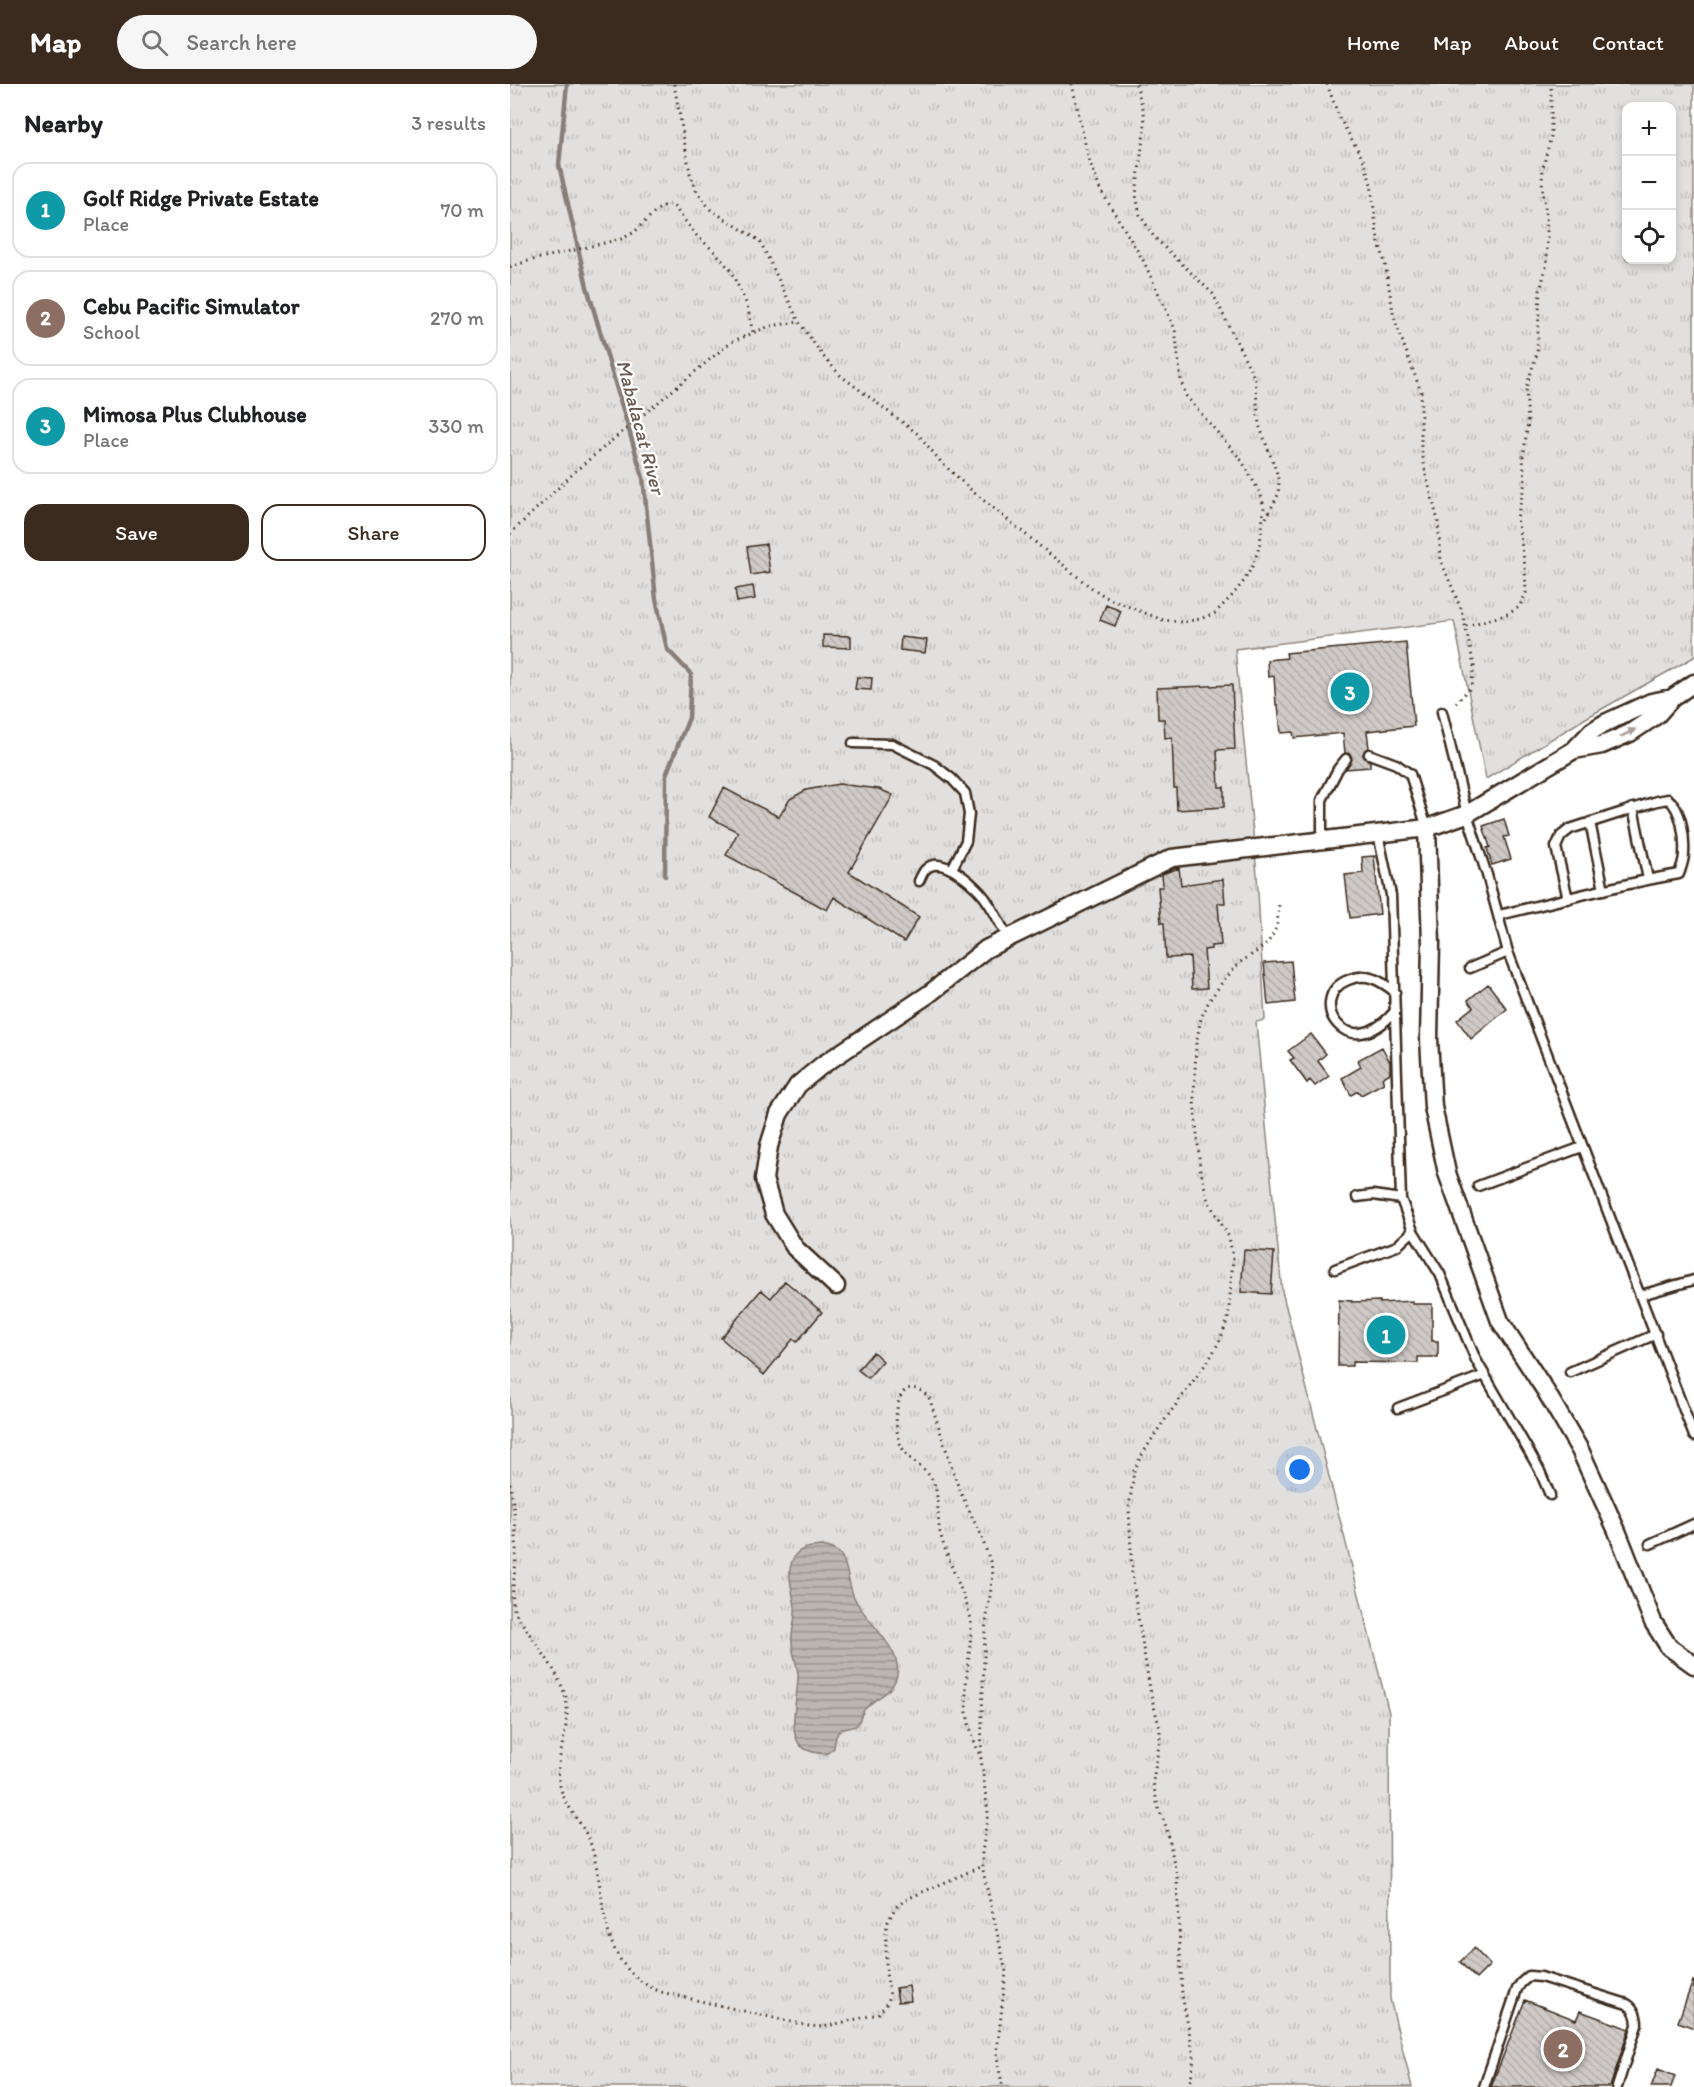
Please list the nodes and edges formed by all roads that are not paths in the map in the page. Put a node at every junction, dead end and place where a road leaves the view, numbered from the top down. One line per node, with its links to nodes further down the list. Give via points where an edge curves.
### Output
1 (1694, 683): 7 (street, via 1630,733 1602,745 1574,750)
2 (1442, 712): 7 (lane)
3 (853, 743): 12 (lane, via 892,744 934,765 965,793 969,814 966,841)
4 (1369, 754): 9 (lane, via 1410,774)
5 (1346, 759): 11 (lane, via 1322,800)
6 (1633, 808): 8 (lane); 13 (lane); 13 (lane, via 1668,799 1682,829 1684,856 1679,874)
7 (1467, 813): 9 (street); 17 (lane)
8 (1590, 822): 15 (lane); 16 (lane, via 1570,829 1556,847)
9 (1426, 828): 10 (street); 40 (street, via 1433,1107 1447,1173 1500,1321 1580,1450 1653,1622 1670,1647)
10 (1378, 834): 11 (street); 21 (lane, via 1391,895)
11 (1322, 841): 18 (street, via 1172,858)
12 (952, 869): 14 (lane, via 933,865); 18 (lane, via 987,900)
13 (1648, 879): 15 (lane)
14 (919, 881)
15 (1604, 890): 16 (lane)
16 (1568, 899): 17 (lane)
17 (1499, 915): 19 (lane)
18 (1008, 937): 30 (street, via 821,1066 798,1085 779,1114 764,1179 774,1214 795,1248)
19 (1508, 952): 20 (lane); 23 (lane)
20 (1470, 968)
21 (1395, 992): 22 (lane); 22 (lane, via 1374,978 1353,978 1338,986 1330,1009 1336,1024 1359,1034 1377,1029)
22 (1395, 1011): 26 (lane)
23 (1582, 1147): 24 (lane); 31 (lane)
24 (1478, 1186)
25 (1357, 1197): 26 (lane)
26 (1401, 1199): 27 (lane)
27 (1413, 1231): 28 (lane, via 1397,1246); 34 (lane, via 1440,1274)
28 (1335, 1269)
29 (1694, 1280): 31 (lane)
30 (836, 1286)
31 (1641, 1295): 32 (lane)
32 (1656, 1334): 33 (lane); 36 (lane)
33 (1570, 1372)
34 (1485, 1375): 35 (lane); 37 (lane)
35 (1398, 1408)
36 (1694, 1436)
37 (1550, 1495)
38 (1694, 1524): 39 (lane)
39 (1650, 1544)
40 (1694, 1665)
41 (1484, 2087): 42 (lane, via 1517,1989 1529,1976 1632,2007 1637,2025)
42 (1617, 2087)

